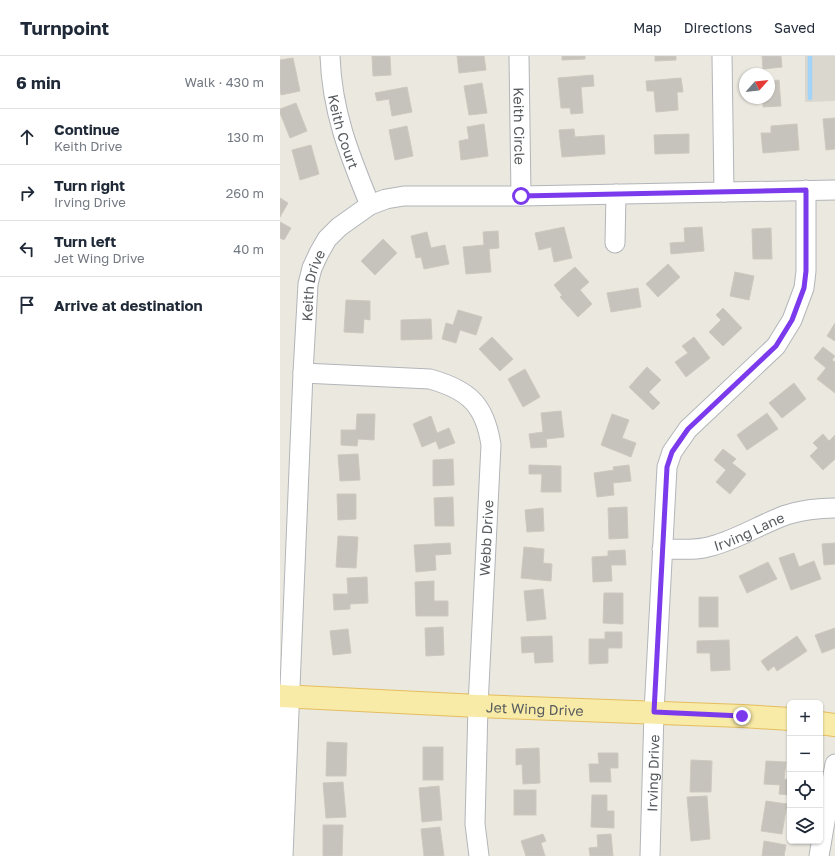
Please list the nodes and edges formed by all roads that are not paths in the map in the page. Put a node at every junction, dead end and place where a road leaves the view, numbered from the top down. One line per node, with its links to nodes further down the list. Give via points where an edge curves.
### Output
1 (330, 56): 9 (street, Keith Court, via 330,72 338,119)
2 (519, 56): 8 (street, Keith Circle)
3 (722, 56): 6 (street)
4 (806, 190): 5 (street, Keith Drive); 6 (street, Keith Drive); 13 (street, Irving Drive, via 806,271 799,305 776,346 688,429 672,452 667,467)
5 (835, 190)
6 (724, 192): 7 (street, Keith Drive)
7 (616, 194): 8 (street, Keith Drive); 10 (street)
8 (521, 196): 9 (street, Keith Drive, via 404,196)
9 (370, 205): 11 (street, Keith Drive, via 327,239 312,268 308,284)
10 (615, 243)
11 (303, 373): 14 (street, Keith Drive); 15 (street, Webb Drive, via 430,379 462,391 482,413 491,445)
12 (835, 508): 13 (street, Irving Lane, via 820,508 786,515 710,547)
13 (662, 549): 16 (street, Irving Drive)
14 (284, 696): 15 (main road, Jet Wing Drive); 21 (street, Keith Drive)
15 (478, 706): 16 (main road, Jet Wing Drive); 22 (street, Webb Drive, via 474,824)
16 (654, 712): 17 (main road, Jet Wing Drive); 23 (street, Irving Drive)
17 (787, 719)
18 (823, 723): 19 (main road)
19 (835, 725)
20 (835, 764): 24 (street)
21 (283, 856)
22 (479, 856)
23 (650, 856)
24 (818, 856)

